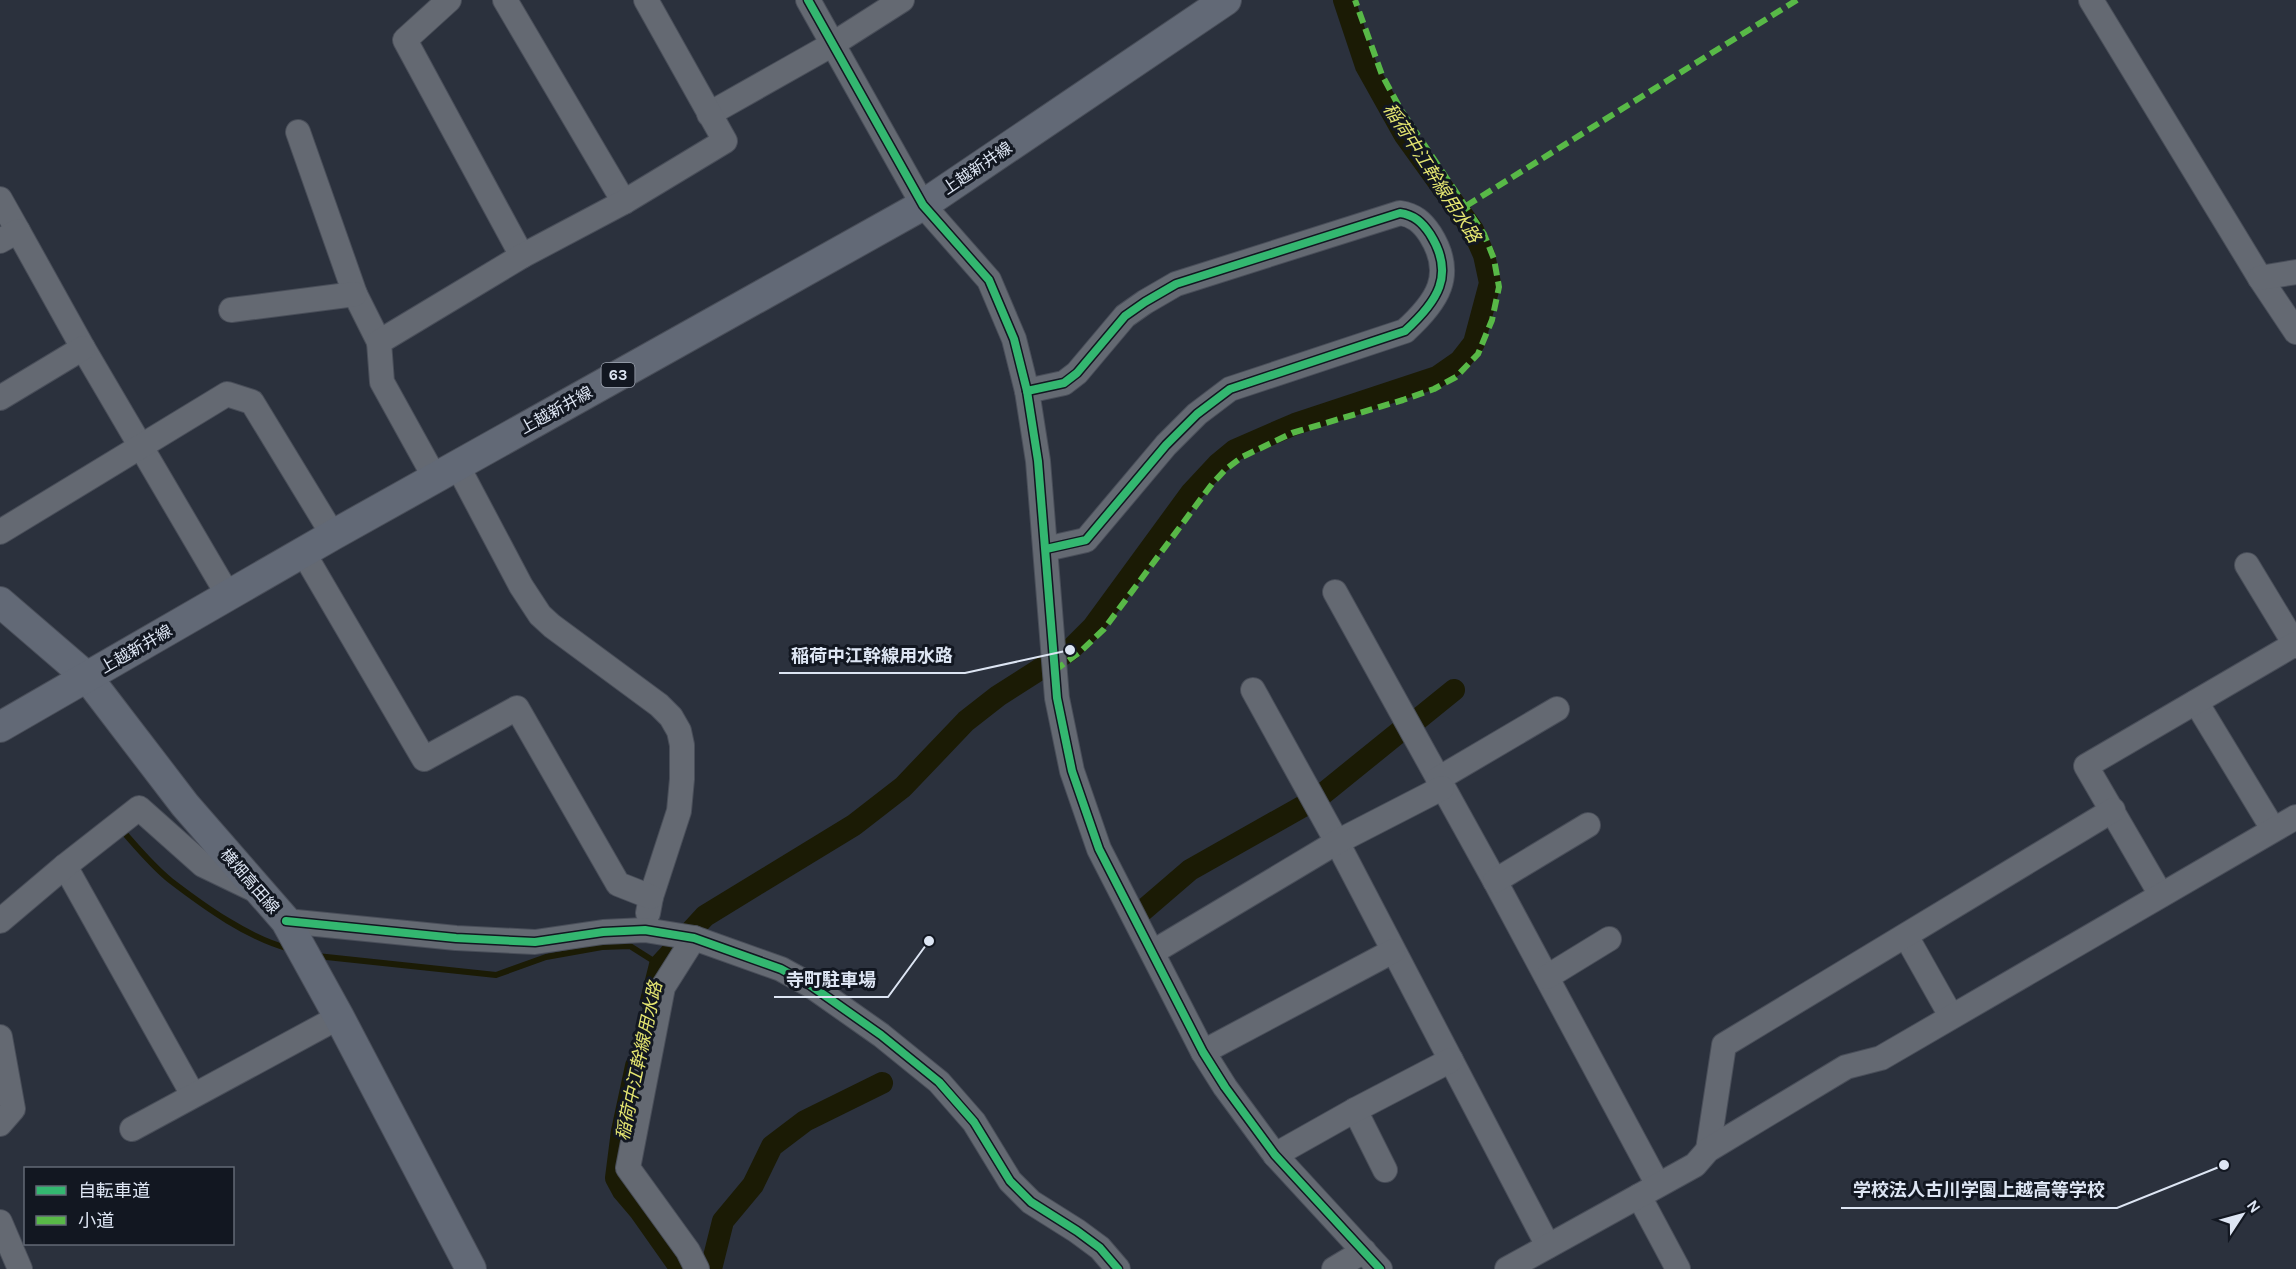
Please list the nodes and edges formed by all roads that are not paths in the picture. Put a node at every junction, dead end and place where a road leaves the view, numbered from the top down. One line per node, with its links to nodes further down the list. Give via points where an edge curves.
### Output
1 (449, 0): 15 (street, via 405,40)
2 (505, 0): 12 (street)
3 (646, 0): 9 (street)
4 (808, 0): 8 (street)
5 (902, 0): 8 (street)
6 (1226, 0): 13 (main road, 上越新井線 / 63)
7 (2091, 0): 17 (street)
8 (833, 44): 9 (street); 13 (street)
9 (709, 114): 12 (street, via 726,141)
10 (298, 132): 18 (street)
11 (0, 199): 14 (street)
12 (624, 202): 15 (street)
13 (923, 205): 23 (street, via 989,280 1007,321); 26 (main road, 上越新井線 / 63)
14 (9, 236): 22 (street)
15 (522, 256): 21 (street)
16 (2296, 272): 17 (street)
17 (2260, 278): 20 (street)
18 (355, 294): 19 (street); 21 (street)
19 (231, 310)
20 (2296, 332)
21 (379, 342): 26 (street, via 382,382)
22 (83, 348): 24 (street); 25 (street)
23 (1027, 391): 29 (street); 29 (street, via 1064,383 1125,316 1176,284 1400,213 1418,219 1436,244 1443,264 1442,283 1433,301 1405,331 1230,389 1166,445 1086,540)
24 (0, 398)
25 (141, 446): 27 (street); 28 (street, via 227,394 252,402); 33 (street)
26 (446, 472): 28 (main road, 上越新井線 / 63); 51 (street, via 540,615 658,705 679,731 679,811)
27 (0, 532)
28 (333, 535): 30 (main road, 上越新井線 / 63)
29 (1046, 549): 59 (street, via 1057,698 1072,771 1099,849)
30 (303, 552): 33 (main road, 上越新井線 / 63); 51 (street, via 424,759 517,708 618,884)
31 (2247, 566): 35 (street)
32 (1335, 592): 41 (street)
33 (228, 595): 36 (main road, 上越新井線 / 63)
34 (0, 602): 36 (main road, 横畑高田線)
35 (2295, 645): 38 (street)
36 (87, 677): 40 (main road, 上越新井線 / 63); 49 (main road, 横畑高田線, via 185,806)
37 (1253, 690): 46 (street)
38 (2196, 702): 42 (street, via 2086,766); 45 (street)
39 (1557, 709): 41 (street)
40 (0, 727)
41 (1440, 784): 46 (street); 48 (street)
42 (2113, 810): 50 (street); 55 (street)
43 (2296, 817): 45 (street)
44 (1588, 825): 48 (street)
45 (2273, 829): 50 (street)
46 (1337, 842): 58 (street); 59 (street)
47 (65, 866): 49 (street, via 139,808 203,865); 52 (street); 66 (street)
48 (1495, 881): 60 (street)
49 (259, 892): 53 (main road, 横畑高田線)
50 (2162, 895): 61 (street)
51 (651, 897): 54 (street)
52 (0, 921)
53 (286, 921): 54 (street, via 535,942); 62 (main road, 横畑高田線)
54 (645, 930): 56 (street)
55 (1906, 936): 61 (street); 70 (street, via 1724,1045)
56 (694, 938): 79 (street, via 663,987 628,1168); 80 (street, via 781,969 881,1035 957,1101 1010,1181 1031,1202 1100,1248)
57 (1609, 939): 60 (street)
58 (1393, 951): 64 (street); 65 (street)
59 (1153, 952): 64 (street)
60 (1547, 977): 73 (street)
61 (1951, 1016): 70 (street, via 1881,1058 1846,1067)
62 (339, 1017): 66 (street); 78 (main road, 横畑高田線)
63 (0, 1037): 68 (street, via 13,1109)
64 (1203, 1052): 71 (street)
65 (1451, 1060): 67 (street); 75 (street)
66 (193, 1095): 69 (street)
67 (1355, 1110): 71 (street); 72 (street)
68 (0, 1124)
69 (132, 1129)
70 (1708, 1150): 73 (street, via 1695,1165)
71 (1275, 1155): 76 (street)
72 (1385, 1170)
73 (1649, 1191): 75 (street); 84 (street)
74 (0, 1222): 77 (street)
75 (1548, 1246): 83 (street)
76 (1364, 1251): 81 (street); 82 (street)
77 (20, 1269)
78 (471, 1269)
79 (697, 1269)
80 (1118, 1269)
81 (1334, 1269)
82 (1380, 1269)
83 (1507, 1269)
84 (1678, 1269)

